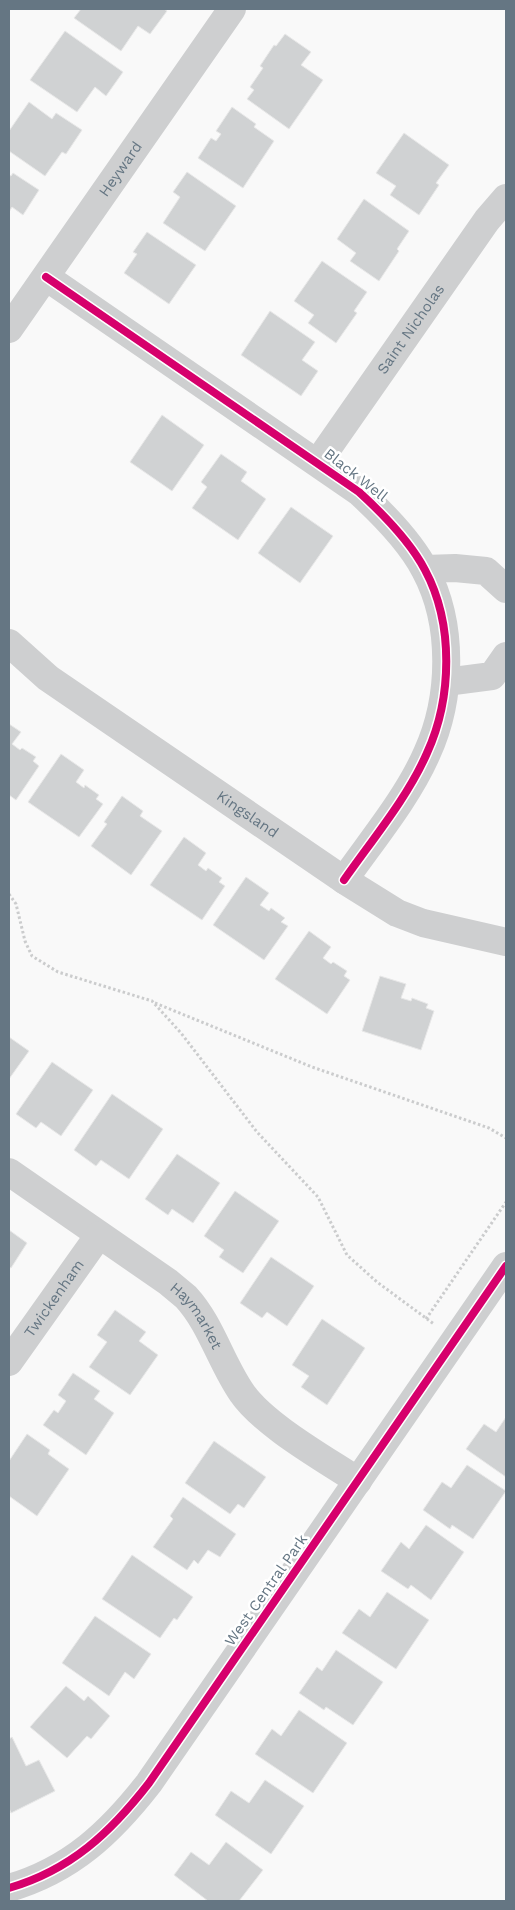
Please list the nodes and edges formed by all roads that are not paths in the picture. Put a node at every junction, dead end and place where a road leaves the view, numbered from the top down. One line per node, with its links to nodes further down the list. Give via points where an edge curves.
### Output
1 (232, 9): 3 (street, Heyward)
2 (506, 198): 5 (street, Saint Nicholas, via 486,220)
3 (46, 277): 4 (street, Heyward); 5 (street, Black Well)
4 (9, 329)
5 (318, 462): 6 (street, Black Well, via 383,513)
6 (425, 569): 7 (street, via 486,571); 10 (street, Black Well, via 442,625 447,653)
7 (506, 589)
8 (9, 643): 11 (street, Kingsland, via 48,678)
9 (506, 656): 10 (street, via 492,676)
10 (446, 682): 11 (street, Black Well, via 427,754 413,780)
11 (344, 880): 12 (street, Kingsland, via 397,913)
12 (506, 942)
13 (9, 1172): 14 (street, Haymarket)
14 (100, 1235): 16 (street, Twickenham); 17 (street, Haymarket, via 186,1298 242,1393 256,1410)
15 (506, 1266): 17 (street, West Central Park)
16 (9, 1362)
17 (358, 1481): 18 (street, West Central Park, via 127,1811 101,1838 72,1860)
18 (9, 1888)

